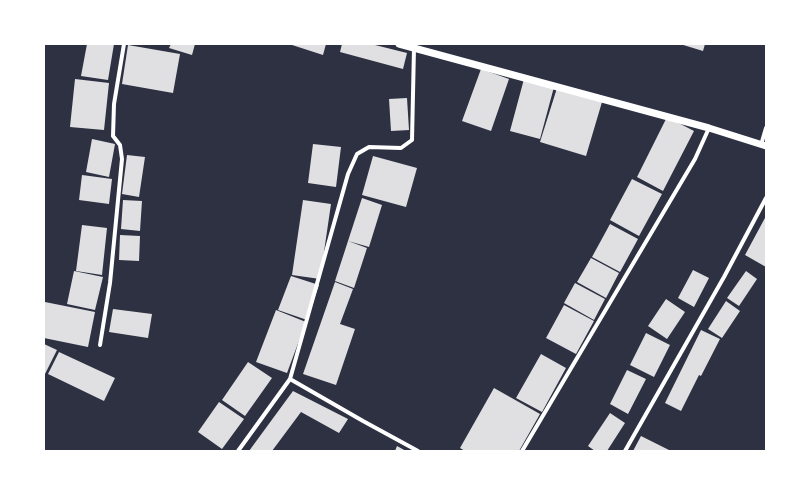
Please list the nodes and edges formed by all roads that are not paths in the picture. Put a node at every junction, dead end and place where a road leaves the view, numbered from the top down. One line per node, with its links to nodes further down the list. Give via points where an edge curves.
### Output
1 (124, 44): 8 (street, via 114,104 113,136 120,145 122,159 110,283)
2 (399, 44): 3 (street)
3 (414, 46): 4 (street); 9 (street, via 412,140 401,148 369,147 357,154 348,174)
4 (709, 128): 6 (street); 12 (street, via 695,159)
5 (766, 128): 6 (street)
6 (764, 146)
7 (766, 198): 13 (street)
8 (100, 345)
9 (290, 379): 10 (street); 11 (street)
10 (238, 451)
11 (418, 451)
12 (522, 451)
13 (625, 451)

